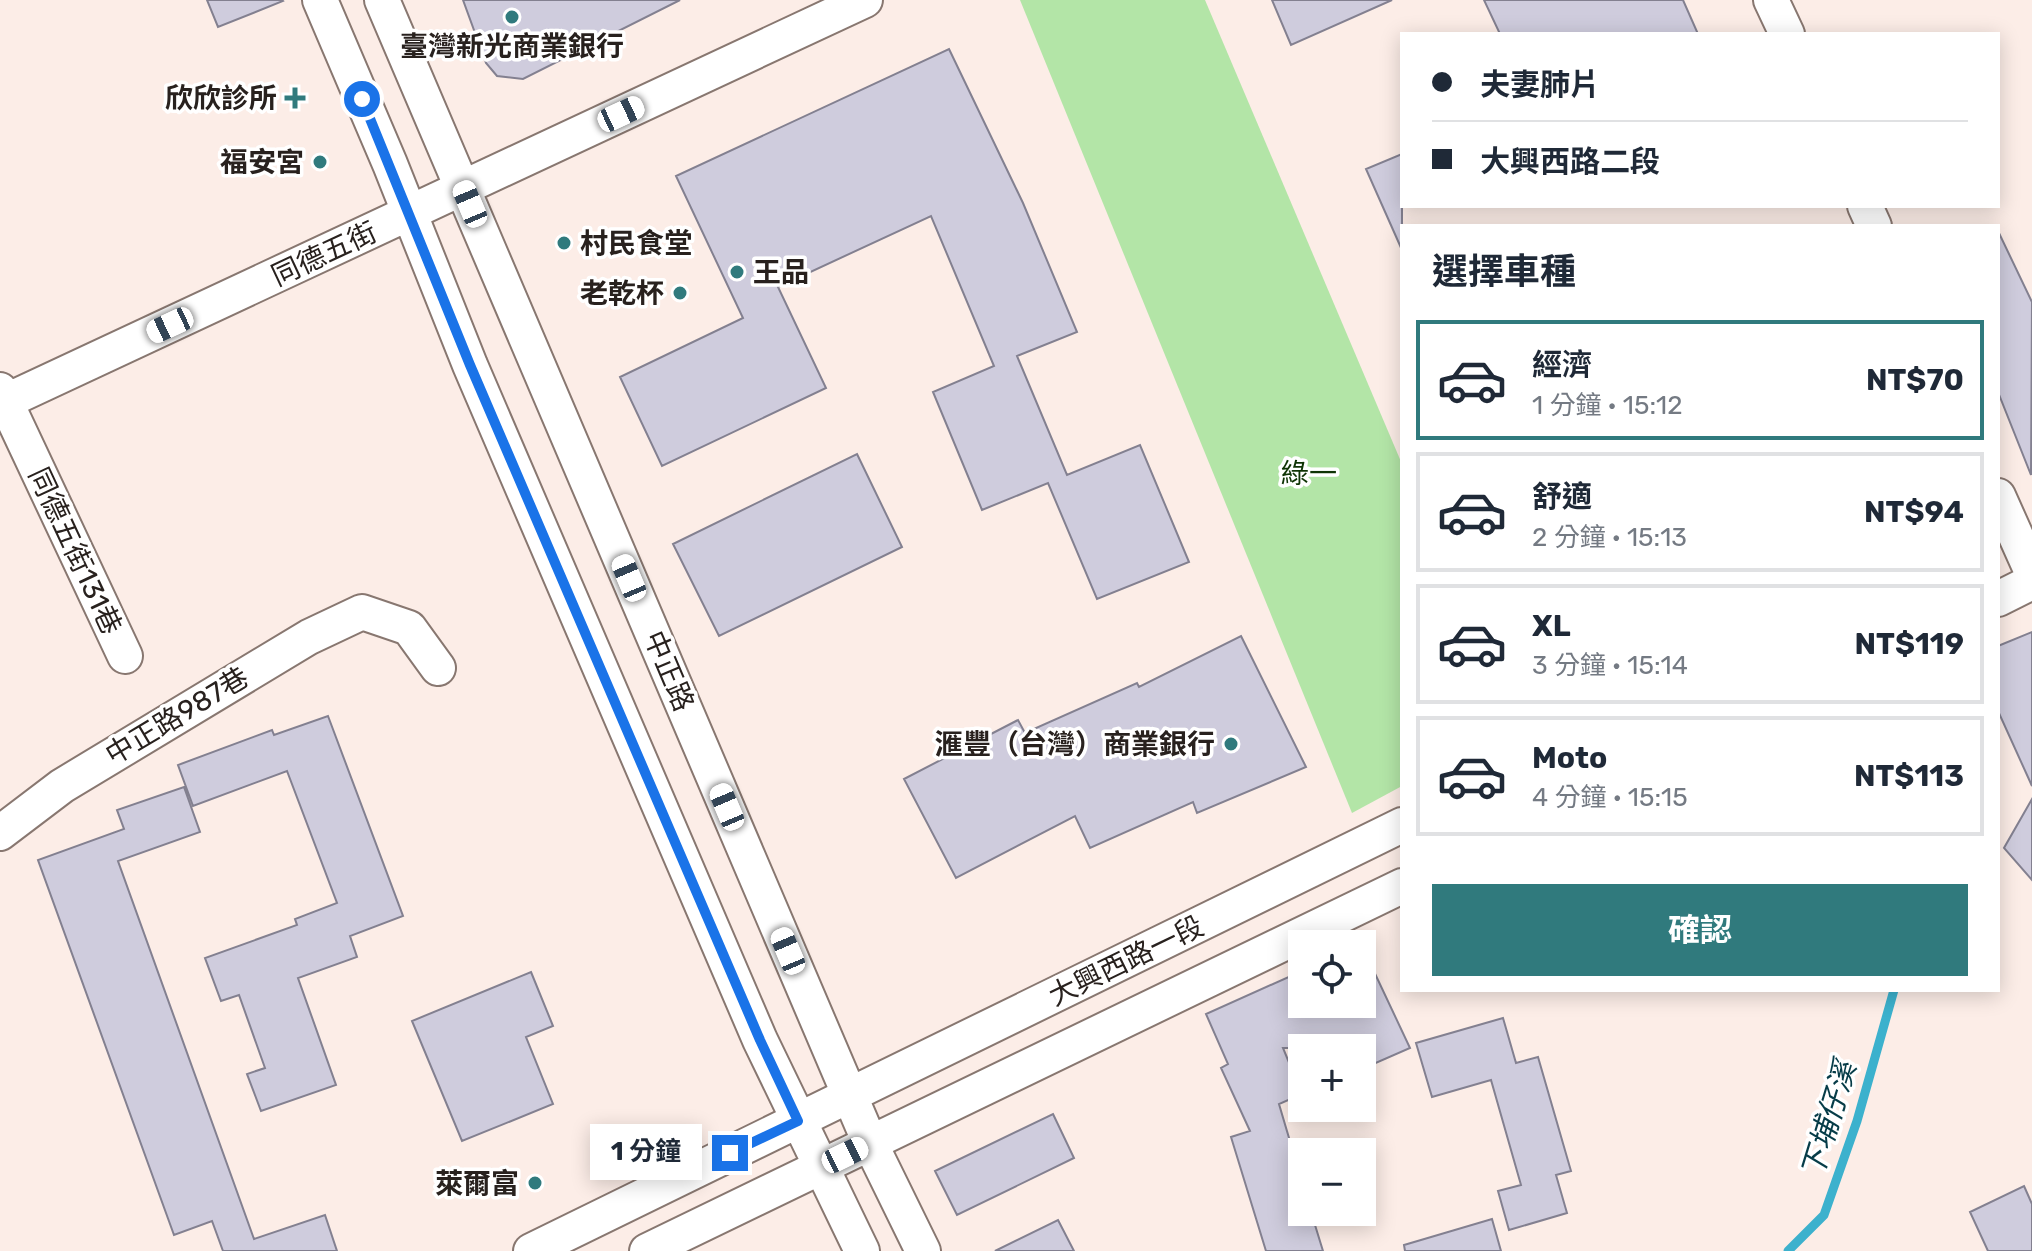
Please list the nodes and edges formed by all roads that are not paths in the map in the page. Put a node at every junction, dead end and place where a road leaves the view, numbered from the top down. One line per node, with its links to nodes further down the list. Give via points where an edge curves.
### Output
1 (320, 0): 7 (street)
2 (382, 0): 6 (street, 中正路)
3 (865, 0): 6 (street, 同德五街)
4 (1771, 0): 5 (street)
5 (1786, 32)
6 (463, 188): 7 (street, 同德五街); 19 (street, 中正路)
7 (409, 213): 8 (street, 同德五街); 20 (street)
8 (2, 399): 14 (street, 同德五街131巷)
9 (2000, 500): 10 (street)
10 (2015, 533): 11 (street)
11 (2032, 572)
12 (2032, 582): 13 (street)
13 (2000, 598)
14 (125, 656)
15 (438, 668): 17 (street, 中正路987巷, via 409,628 362,612 309,637 62,786)
16 (1400, 826): 19 (street, 大興西路一段)
17 (0, 833)
18 (1400, 887): 21 (street, 大興西路一段)
19 (850, 1096): 20 (street, 大興西路一段); 21 (street, 中正路)
20 (798, 1121): 22 (street); 23 (street, 大興西路一段)
21 (870, 1143): 22 (street, 大興西路一段); 26 (street, 中正路)
22 (820, 1168): 24 (street, 大興西路一段); 25 (street)
23 (531, 1251)
24 (647, 1251)
25 (862, 1251)
26 (923, 1251)

